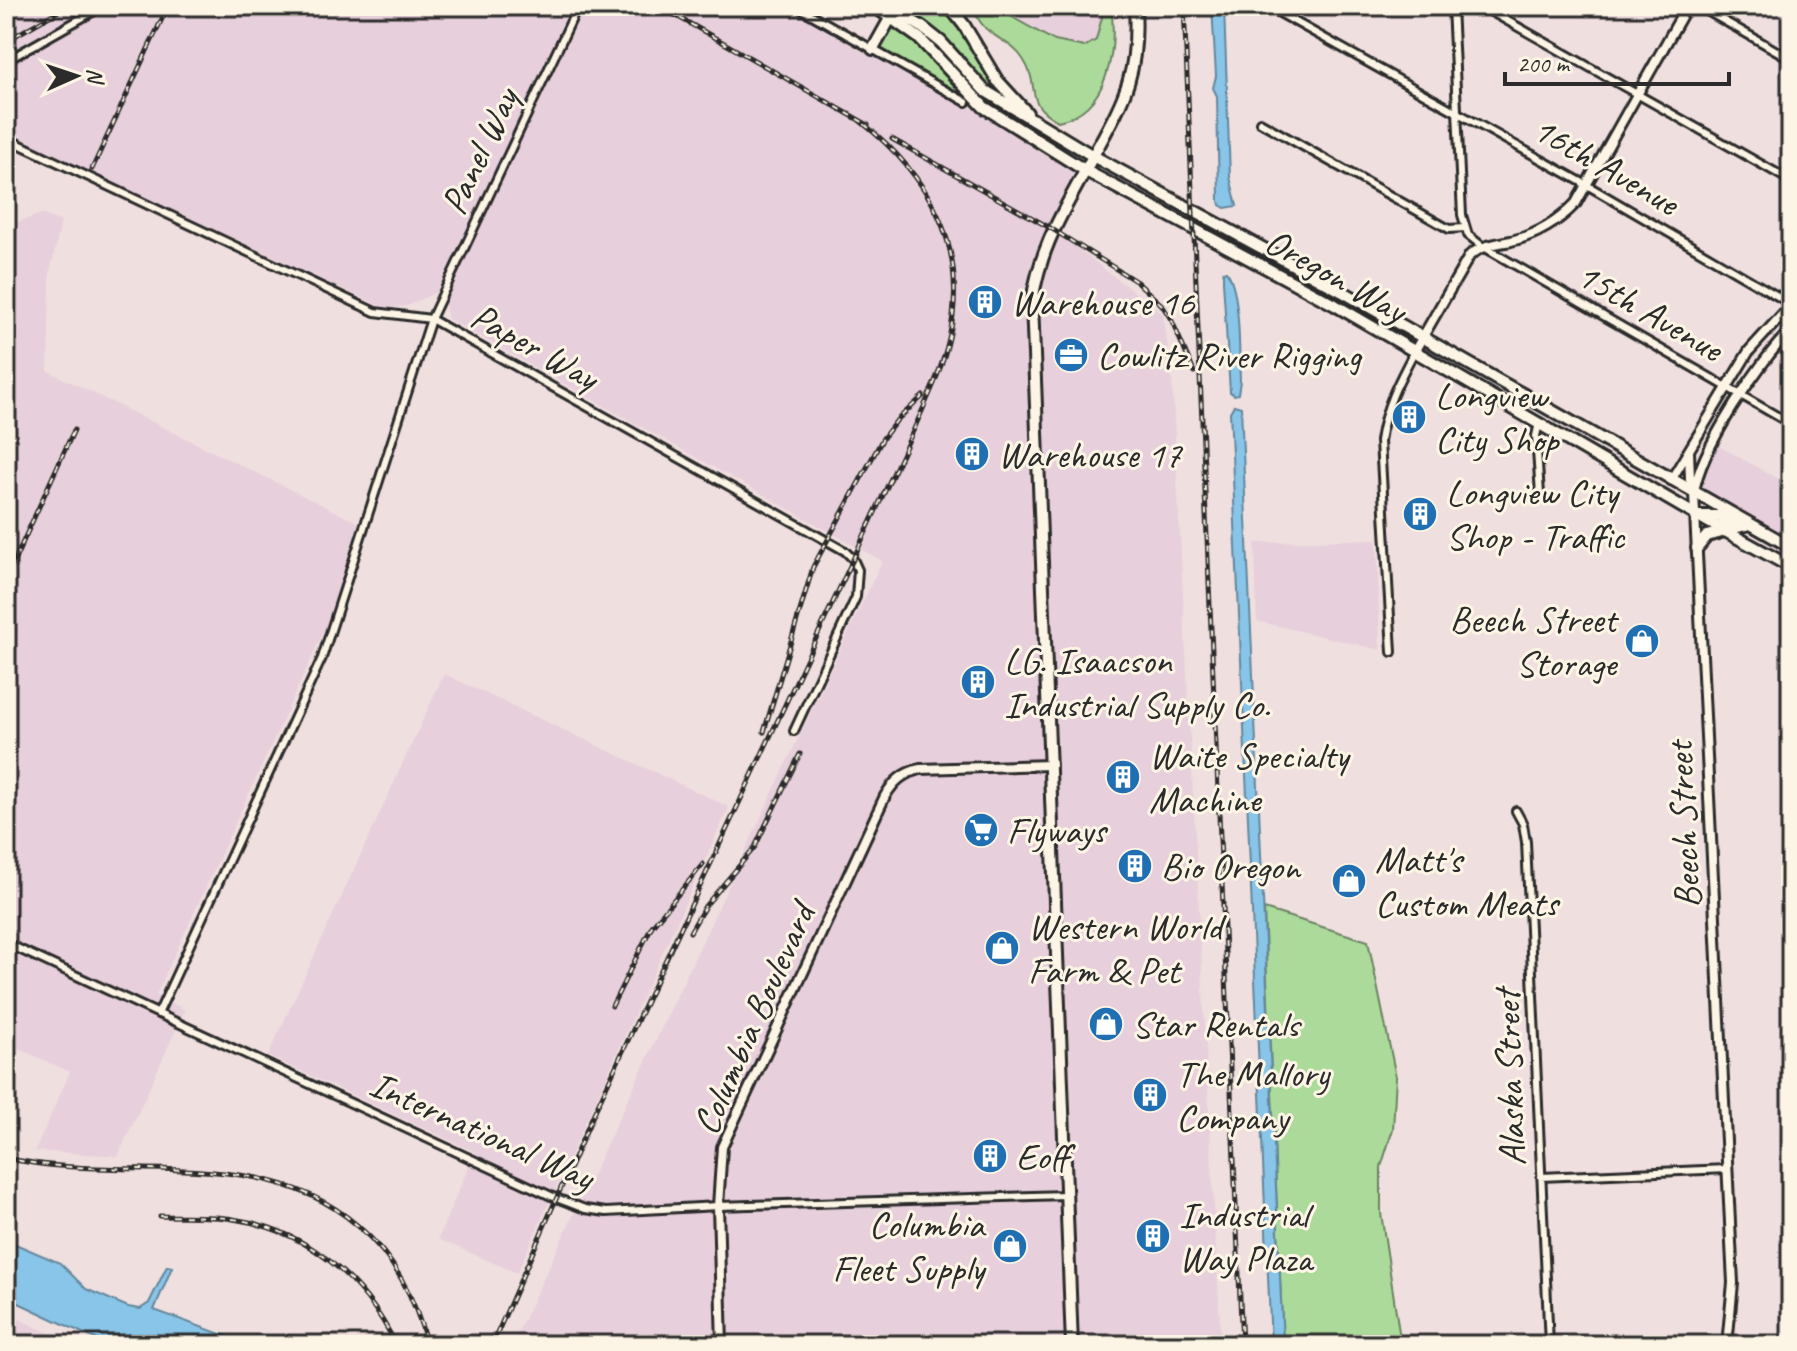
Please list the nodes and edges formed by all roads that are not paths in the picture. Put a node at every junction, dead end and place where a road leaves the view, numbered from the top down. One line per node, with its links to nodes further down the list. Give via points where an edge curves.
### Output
1 (103, 6): 15 (street)
2 (578, 6): 29 (street, Panel Way)
3 (796, 6): 13 (street)
4 (874, 6): 12 (main road, Oregon Way)
5 (949, 6): 20 (main road, via 997,80)
6 (1135, 6): 22 (main road, via 1137,40 1129,83)
7 (1267, 6): 18 (street, 16th Avenue)
8 (1452, 6): 18 (street)
9 (1481, 6): 16 (street)
10 (1687, 6): 16 (street)
11 (1698, 6): 14 (street)
12 (889, 12): 13 (main road); 20 (main road, Oregon Way, via 922,27 984,90); 23 (main road, Oregon Way, via 984,107)
13 (873, 49): 17 (street)
14 (1791, 59)
15 (6, 61)
16 (1637, 94): 24 (street); 25 (street)
17 (966, 102)
18 (1457, 113): 25 (street, 16th Avenue); 26 (street)
19 (1260, 122): 26 (street, via 1449,229)
20 (1037, 123): 22 (main road, Oregon Way)
21 (6, 138): 29 (street, Paper Way, via 375,312)
22 (1093, 156): 23 (main road); 31 (main road, Oregon Way)
23 (1086, 171): 32 (main road, Oregon Way); 49 (main road, via 1049,238 1032,302)
24 (1791, 181)
25 (1585, 184): 27 (street, via 1576,203 1550,226); 28 (street, 16th Avenue)
26 (1465, 228): 27 (street, 15th Avenue)
27 (1482, 246): 31 (street, via 1461,266); 33 (street, 15th Avenue)
28 (1791, 305): 33 (street)
29 (431, 319): 48 (street, Paper Way, via 853,559 858,570 856,597); 52 (street, Panel Way, via 322,658)
30 (1791, 330): 34 (street, Beech Street)
31 (1423, 338): 32 (street); 38 (main road, Oregon Way)
32 (1414, 352): 35 (main road, Oregon Way); 47 (street, via 1390,396 1380,441)
33 (1725, 387): 34 (street, 15th Avenue); 37 (street)
34 (1741, 396): 36 (street, 15th Avenue); 39 (street, Beech Street, via 1699,468)
35 (1539, 423): 40 (street); 41 (main road, Oregon Way)
36 (1791, 424)
37 (1690, 446): 38 (street); 39 (street)
38 (1671, 480): 39 (main road, Oregon Way)
39 (1694, 493): 41 (street, Beech Street); 42 (main road, Oregon Way)
40 (1540, 494)
41 (1696, 515): 42 (main road, via 1719,516 1738,527); 43 (main road, Oregon Way); 45 (street, Beech Street)
42 (1750, 524): 44 (main road, Oregon Way)
43 (1724, 531): 45 (main road, via 1707,536); 46 (main road, Oregon Way)
44 (1791, 547)
45 (1697, 548): 53 (street, Beech Street)
46 (1791, 567)
47 (1392, 652)
48 (794, 731)
49 (1051, 765): 55 (main road); 56 (street, Columbia Boulevard, via 920,769 898,779 885,796 722,1147)
50 (1516, 811): 54 (street, Alaska Street, via 1526,842)
51 (6, 943): 52 (street, International Way)
52 (158, 1014): 56 (street, International Way, via 585,1209)
53 (1727, 1169): 54 (street); 60 (street, Beech Street, via 1733,1292)
54 (1541, 1177): 59 (street, Alaska Street)
55 (1066, 1195): 56 (street, International Way); 58 (main road)
56 (718, 1206): 57 (street, Columbia Boulevard)
57 (722, 1345)
58 (1072, 1345)
59 (1549, 1345)
60 (1727, 1345)

